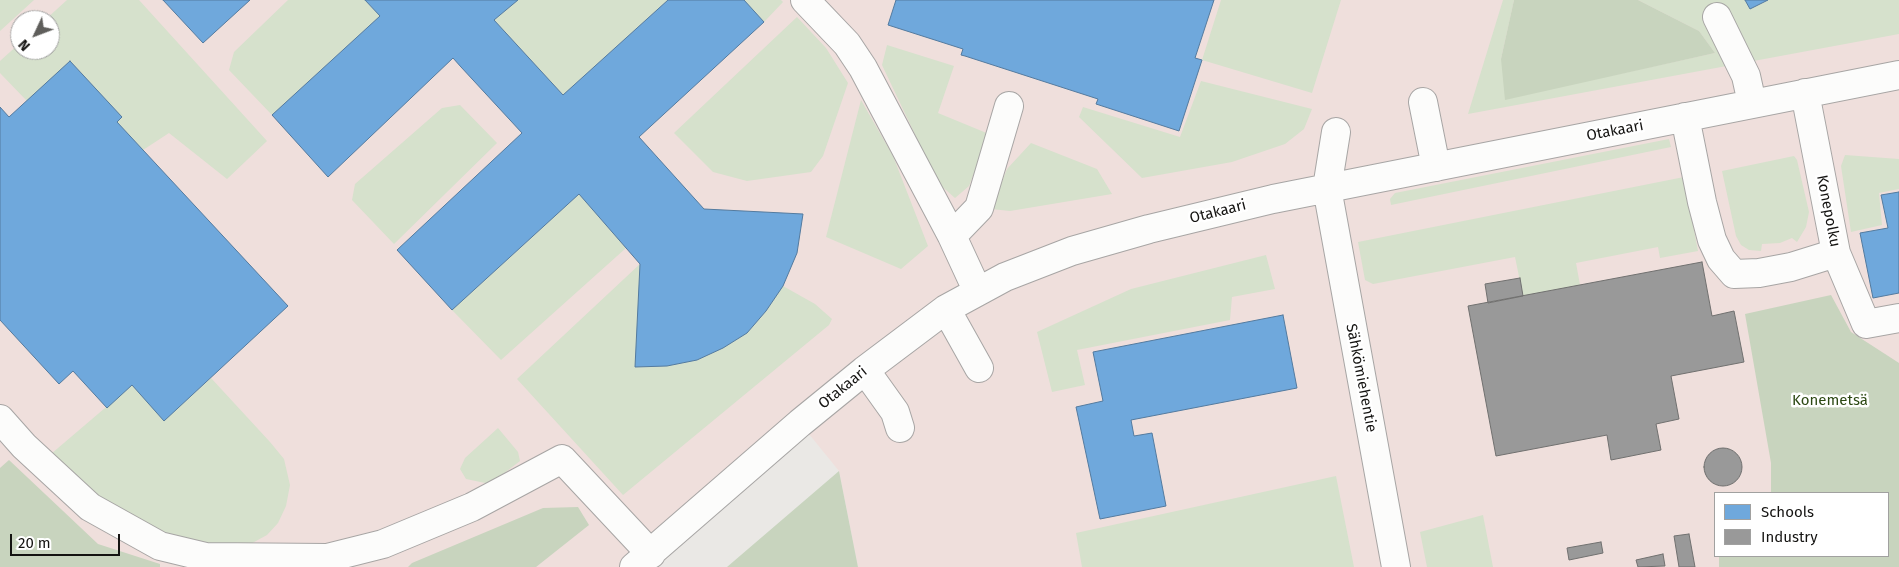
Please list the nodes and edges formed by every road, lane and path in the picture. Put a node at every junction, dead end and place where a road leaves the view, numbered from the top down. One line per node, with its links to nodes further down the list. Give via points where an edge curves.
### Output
1 (805, 0): 2 (street)
2 (828, 10): 13 (street, via 863,68)
3 (1717, 16): 7 (street, via 1746,76)
4 (1899, 75): 5 (street, Otakaari)
5 (1805, 93): 7 (street, Otakaari); 14 (street, Konepolku)
6 (1423, 102): 11 (street)
7 (1752, 103): 9 (street, Otakaari)
8 (1009, 106): 13 (street, via 979,208)
9 (1685, 117): 11 (street, Otakaari); 14 (street, via 1712,240 1721,259 1734,274 1775,270)
10 (1336, 132): 12 (street, Sähkömiehentie)
11 (1436, 167): 12 (street, Otakaari)
12 (1327, 188): 15 (street, Otakaari, via 1149,229 1072,251); 23 (street, Sähkömiehentie)
13 (952, 236): 15 (street)
14 (1836, 253): 17 (street, Konepolku, via 1866,324)
15 (978, 290): 16 (street, Otakaari)
16 (946, 309): 18 (street); 19 (street, Otakaari)
17 (1899, 318)
18 (979, 368)
19 (865, 370): 21 (street, via 895,412); 22 (street, Otakaari)
20 (0, 419): 22 (street, via 24,446 90,507 160,546 206,558 327,558 382,544 472,506 562,459)
21 (900, 428)
22 (642, 561)
23 (1396, 567)

